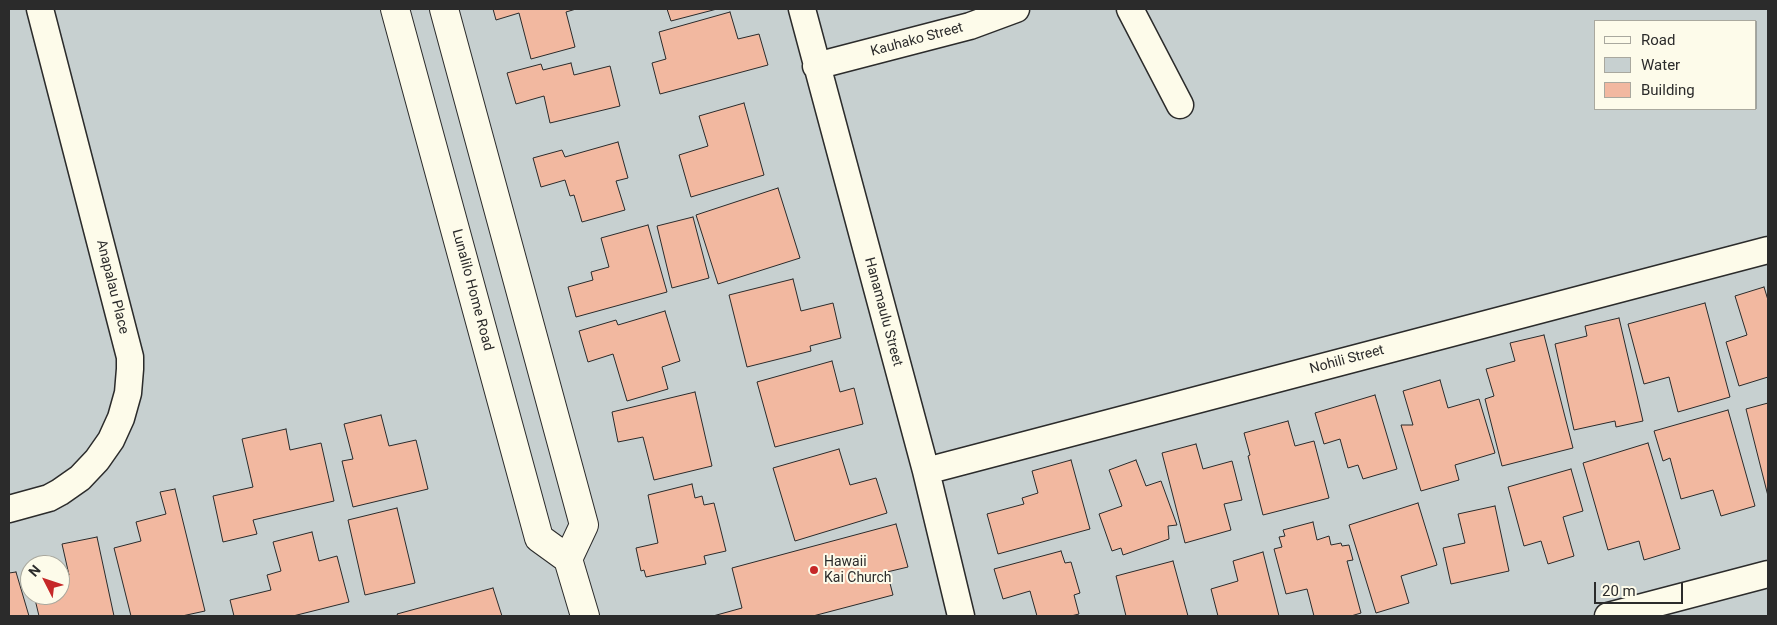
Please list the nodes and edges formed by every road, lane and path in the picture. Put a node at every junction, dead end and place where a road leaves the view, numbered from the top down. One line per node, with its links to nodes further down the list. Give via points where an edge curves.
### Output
1 (40, 9): 11 (street, Anapalau Place, via 130,357 130,369 128,394 121,418 97,460 60,492)
2 (395, 9): 12 (main road, Lunalilo Home Road, via 539,538)
3 (444, 9): 12 (main road, via 584,525)
4 (802, 9): 7 (street, Hanamaulu Street)
5 (1016, 9): 7 (street, Kauhako Street, via 970,26)
6 (1130, 9): 8 (street)
7 (816, 66): 10 (street, Hanamaulu Street)
8 (1180, 105)
9 (1768, 250): 10 (street, Nohili Street)
10 (926, 471): 15 (street, Hanamaulu Street)
11 (9, 509)
12 (568, 559): 14 (main road)
13 (1768, 574): 16 (street)
14 (585, 616)
15 (961, 616)
16 (1608, 616)

